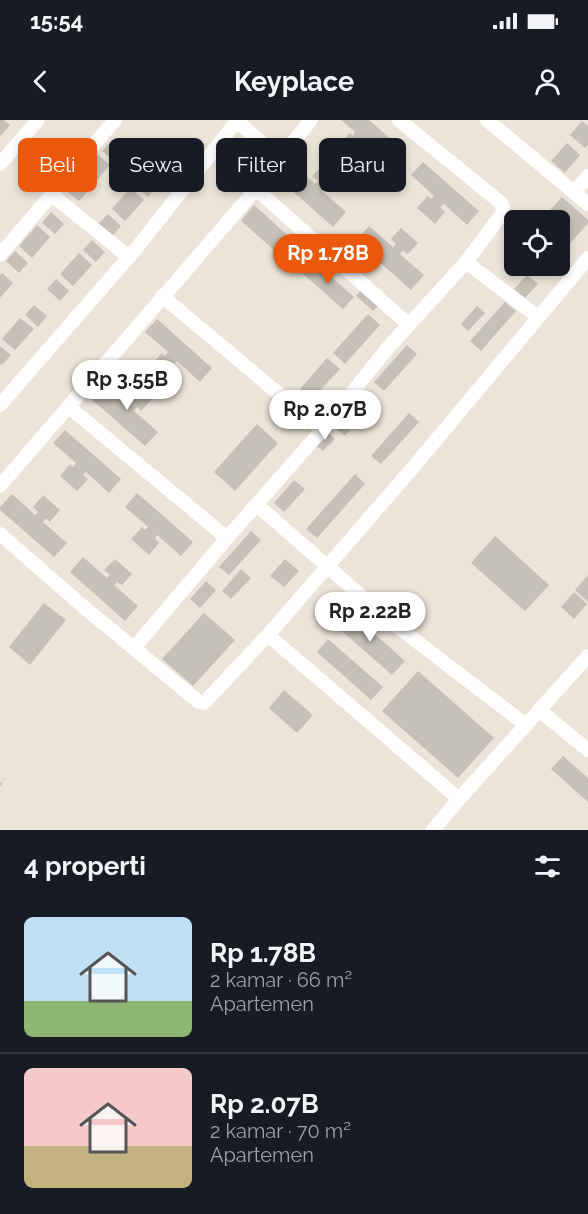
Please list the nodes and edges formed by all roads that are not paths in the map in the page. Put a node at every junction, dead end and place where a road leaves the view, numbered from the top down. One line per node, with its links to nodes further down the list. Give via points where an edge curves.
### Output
1 (38, 120): 9 (lane)
2 (115, 120): 14 (lane)
3 (237, 120): 7 (lane); 17 (lane)
4 (311, 120): 8 (lane)
5 (399, 120): 19 (lane, via 503,208)
6 (487, 120): 13 (lane)
7 (257, 138)
8 (297, 138)
9 (0, 164)
10 (588, 176): 13 (lane)
11 (253, 192): 20 (lane)
12 (259, 192): 22 (lane)
13 (575, 192): 15 (lane)
14 (52, 195): 16 (lane); 17 (lane)
15 (588, 204)
16 (0, 255)
17 (129, 257): 23 (lane)
18 (588, 258): 21 (lane)
19 (466, 262): 21 (lane); 22 (lane)
20 (162, 296): 24 (lane); 25 (lane)
21 (538, 317): 30 (lane)
22 (409, 325): 25 (lane)
23 (0, 405)
24 (69, 407): 26 (lane); 29 (lane)
25 (322, 430): 27 (lane)
26 (0, 486)
27 (257, 505): 29 (lane); 30 (lane)
28 (0, 534): 32 (lane)
29 (227, 538): 32 (lane)
30 (328, 566): 31 (lane); 35 (lane, via 390,621)
31 (268, 636): 32 (lane, via 204,703); 37 (lane)
32 (134, 648)
33 (588, 656): 34 (lane)
34 (539, 710): 35 (lane); 36 (lane)
35 (525, 725): 37 (lane)
36 (588, 750)
37 (459, 799): 38 (lane)
38 (433, 830)

